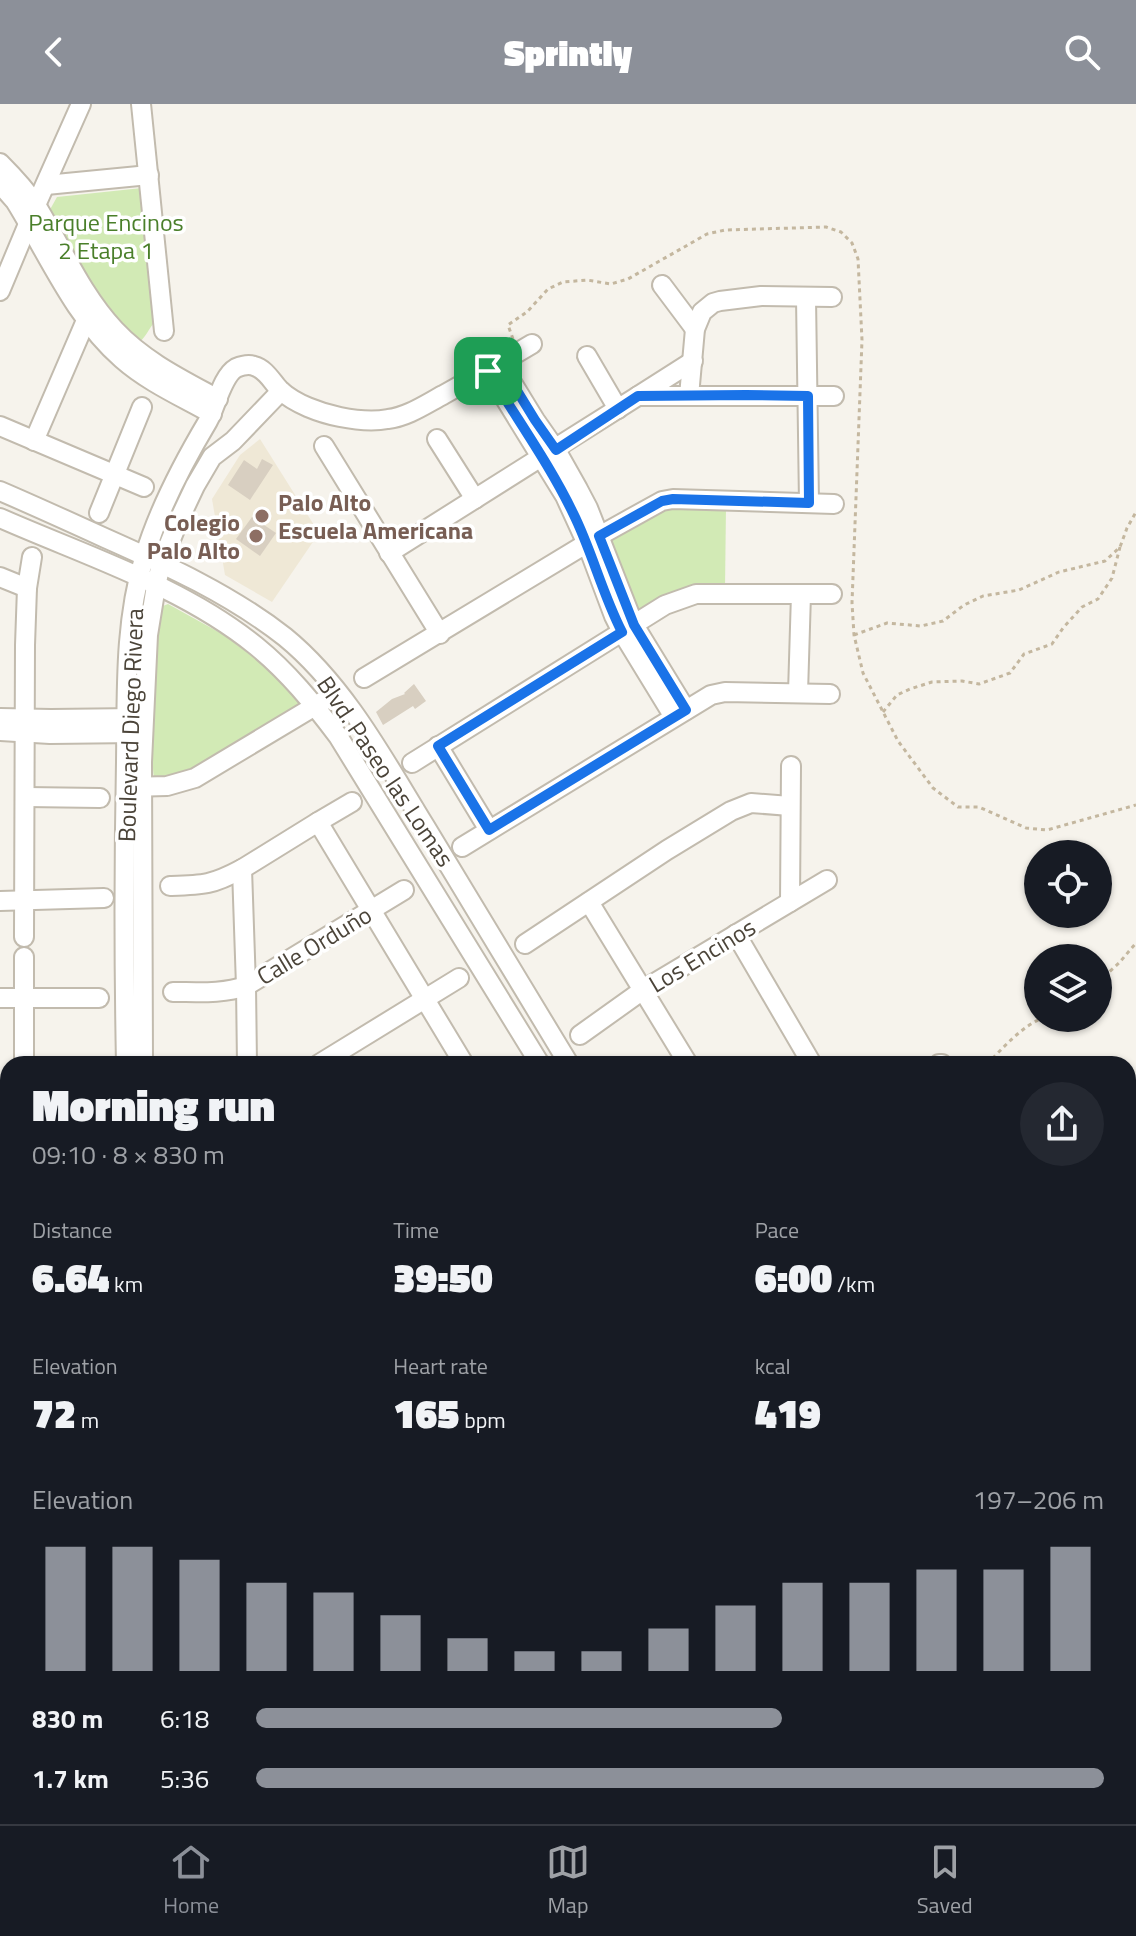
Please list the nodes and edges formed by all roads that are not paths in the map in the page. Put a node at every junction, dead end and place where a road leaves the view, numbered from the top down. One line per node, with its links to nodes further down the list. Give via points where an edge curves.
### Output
1 (81, 104): 6 (street)
2 (141, 104): 4 (street)
3 (0, 163): 7 (street, via 20,183)
4 (149, 175): 6 (street); 14 (street)
5 (0, 184): 7 (street)
6 (46, 185): 7 (street)
7 (32, 214): 9 (street); 12 (street)
8 (662, 285): 13 (street)
9 (0, 291)
10 (832, 297): 11 (street)
11 (806, 298): 13 (street, via 720,301 702,312); 22 (street)
12 (89, 312): 24 (street, via 103,341); 29 (street)
13 (695, 329): 17 (street)
14 (164, 331)
15 (532, 344): 18 (street, Boulevard Diego Rivera)
16 (587, 356): 26 (street)
17 (693, 361): 20 (street); 21 (street)
18 (494, 367): 19 (street, Boulevard Diego Rivera, via 390,419 359,421 325,414); 31 (street)
19 (281, 391): 24 (street, Boulevard Diego Rivera, via 268,374 245,365 229,374); 43 (street, Boulevard Diego Rivera, via 212,457)
20 (638, 396): 21 (street); 26 (street)
21 (689, 396): 22 (street)
22 (808, 396): 23 (street); 36 (street)
23 (834, 396)
24 (215, 406): 43 (street, Boulevard Diego Rivera, via 176,481)
25 (142, 407): 32 (street)
26 (618, 409): 31 (street)
27 (0, 426): 29 (street)
28 (437, 439): 35 (street)
29 (34, 441): 32 (street)
30 (324, 446): 41 (street)
31 (549, 454): 35 (street); 40 (street, via 565,496)
32 (114, 474): 33 (street); 38 (street)
33 (144, 487)
34 (0, 491): 43 (street, Blvd. Paseo las Lomas)
35 (475, 499): 41 (street)
36 (809, 503): 37 (street); 40 (street, via 673,499)
37 (834, 504)
38 (99, 513)
39 (0, 518): 45 (street)
40 (593, 540): 49 (street, via 603,589); 50 (street)
41 (389, 553): 50 (street)
42 (32, 557): 46 (street)
43 (153, 560): 45 (street, Boulevard Diego Rivera); 52 (street, Blvd. Paseo las Lomas, via 245,608 287,639)
44 (0, 577): 46 (street)
45 (147, 582): 55 (street, via 195,605 256,645); 58 (street, Boulevard Diego Rivera, via 129,640)
46 (27, 588): 59 (street)
47 (801, 594): 48 (street); 49 (street, via 696,594 665,605); 53 (street)
48 (832, 594)
49 (628, 629): 56 (street); 61 (street)
50 (440, 634): 51 (street)
51 (364, 678)
52 (338, 692): 55 (street); 82 (street, Blvd. Paseo las Lomas)
53 (798, 693): 54 (street); 56 (street, via 718,693)
54 (830, 694)
55 (316, 706): 64 (street, via 195,778); 83 (street)
56 (680, 714): 70 (street)
57 (0, 718): 59 (street)
58 (135, 725): 59 (street); 64 (street, Boulevard Diego Rivera)
59 (25, 726): 60 (street); 65 (street)
60 (0, 731)
61 (438, 746): 62 (street); 70 (street)
62 (412, 763)
63 (791, 766): 68 (street)
64 (134, 787): 96 (street, Boulevard Diego Rivera)
65 (26, 797): 66 (street); 78 (street)
66 (100, 798)
67 (352, 802): 69 (street)
68 (790, 806): 79 (street, via 741,806); 80 (street)
69 (318, 822): 72 (street); 81 (street)
70 (489, 830): 71 (street)
71 (462, 847)
72 (242, 869): 74 (street, via 210,884); 89 (street)
73 (827, 880): 80 (street, Los Encinos)
74 (170, 886)
75 (404, 890): 81 (street, Calle Orduño)
76 (104, 898): 78 (street)
77 (0, 901): 78 (street)
78 (24, 901): 85 (street)
79 (589, 902): 86 (street); 90 (street)
80 (790, 902): 84 (street, Los Encinos)
81 (371, 910): 89 (street, Calle Orduño); 95 (street)
82 (476, 910): 83 (street); 105 (street, Blvd. Paseo las Lomas)
83 (453, 923): 104 (street)
84 (736, 934): 90 (street, Los Encinos); 107 (street)
85 (24, 937)
86 (525, 944)
87 (24, 957): 92 (street)
88 (459, 978): 95 (street)
89 (246, 986): 91 (street, Calle Orduño); 101 (street)
90 (643, 990): 97 (street, Los Encinos); 106 (street)
91 (173, 992)
92 (23, 997): 93 (street); 94 (street); 98 (street)
93 (0, 998)
94 (99, 998)
95 (424, 998): 102 (street); 103 (street)
96 (134, 1013): 99 (street, Boulevard Diego Rivera); 100 (street, Boulevard Diego Rivera)
97 (580, 1035)
98 (24, 1056)
99 (127, 1056)
100 (142, 1056)
101 (247, 1056)
102 (332, 1056)
103 (459, 1056)
104 (535, 1056)
105 (564, 1056)
106 (683, 1056)
107 (807, 1056)

